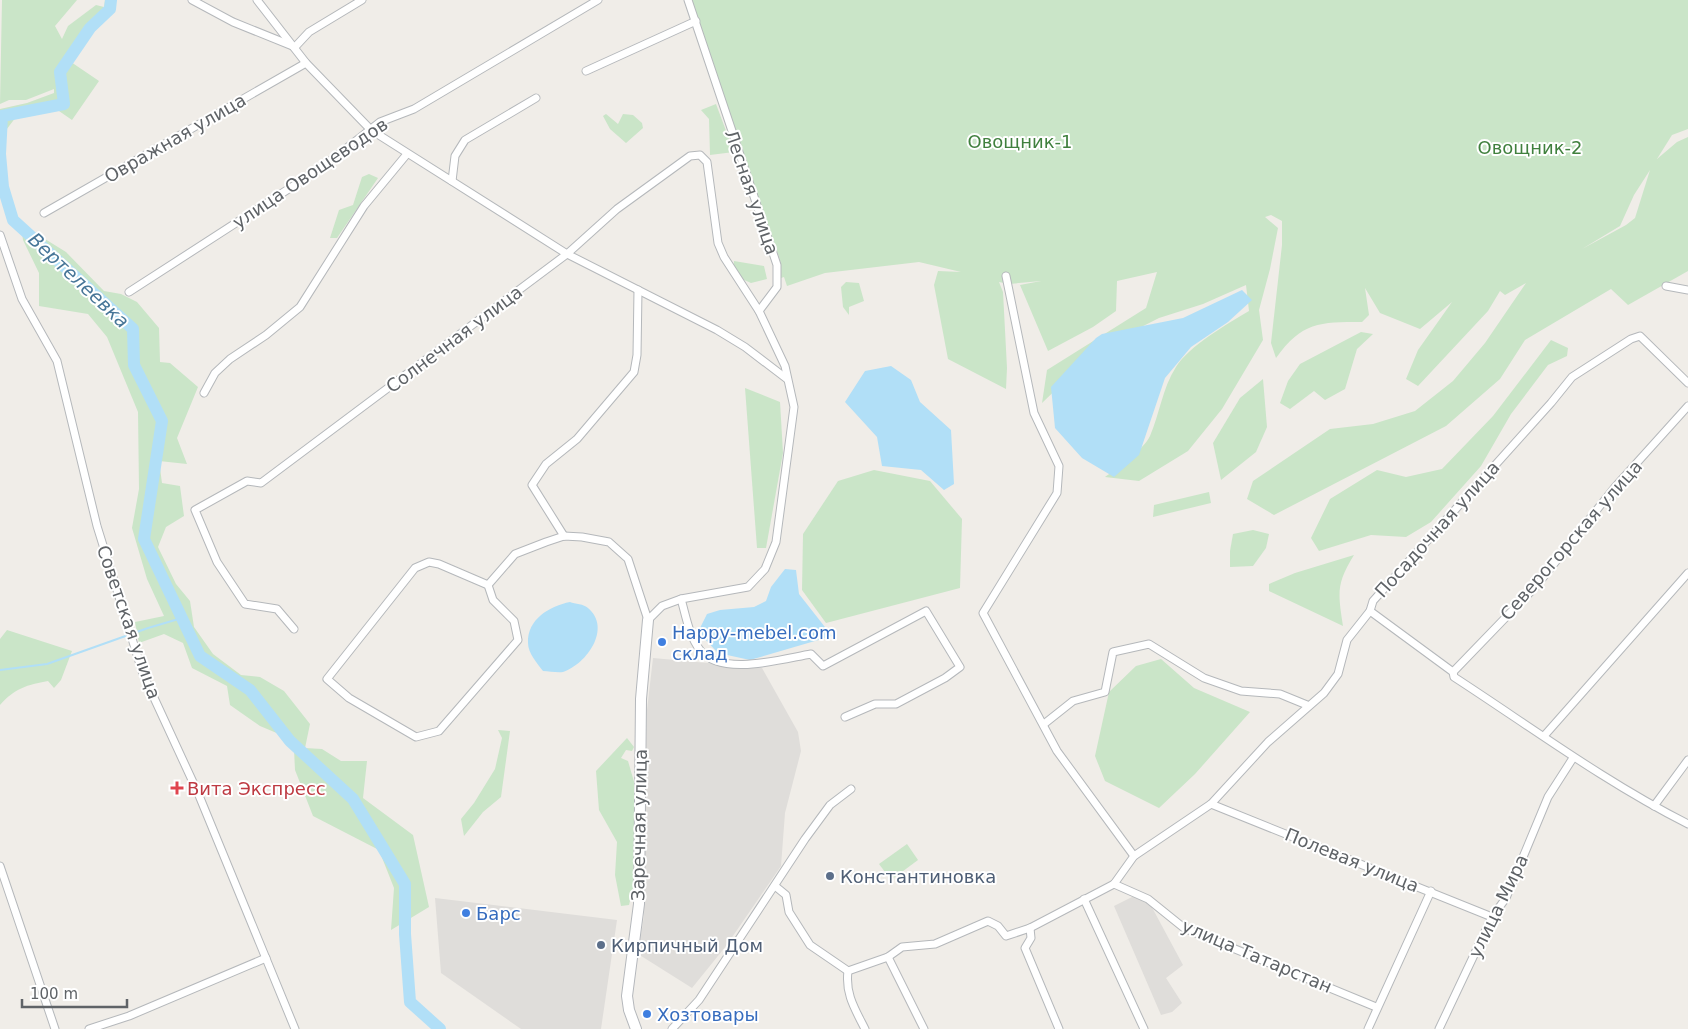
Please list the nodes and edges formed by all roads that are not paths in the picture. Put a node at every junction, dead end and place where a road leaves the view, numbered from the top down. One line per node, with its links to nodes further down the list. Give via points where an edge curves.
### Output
1 (192, 0): 7 (street, via 233,22)
2 (256, 0): 7 (street, via 279,31)
3 (362, 0): 7 (street, via 309,32)
4 (598, 0): 11 (street, улица Овощеводов, via 414,109 380,122)
5 (688, 0): 6 (street, Лесная улица)
6 (696, 21): 9 (street); 22 (street, Лесная улица, via 777,265 777,287)
7 (295, 46): 8 (street)
8 (306, 63): 11 (street); 14 (street, Овражная улица)
9 (586, 71)
10 (536, 98): 13 (street, via 465,140 455,156)
11 (371, 130): 12 (street); 21 (street, улица Овощеводов, via 321,168)
12 (407, 154): 13 (street); 25 (street, via 364,206 300,307 230,359 215,373)
13 (452, 181): 16 (street)
14 (44, 213)
15 (0, 236): 54 (street, Советская улица, via 22,299 57,361 96,526 143,674 198,793)
16 (567, 254): 19 (street); 22 (street, Солнечная улица, via 617,209 690,156 700,155 707,162 718,243); 33 (street, Солнечная улица, via 261,483 247,481 195,510 217,562 245,604 277,610)
17 (1006, 276): 37 (street, via 1034,413 1059,466 1057,494 983,613)
18 (1666, 286): 20 (street)
19 (638, 290): 23 (street, via 738,343); 27 (street, via 638,355 634,372 577,439 546,464 532,485)
20 (1688, 290)
21 (129, 292)
22 (760, 311): 23 (street, via 785,366)
23 (787, 379): 30 (street, via 794,407 791,436 776,542 764,569 748,587)
24 (1688, 383): 31 (street, Посадочная улица, via 1640,336 1572,377 1387,583 1373,601)
25 (204, 393)
26 (1688, 406): 34 (street, Северогорская улица, via 1615,487 1537,585)
27 (564, 536): 29 (street, via 515,554); 32 (street, via 609,542 628,559)
28 (1688, 573): 38 (street)
29 (488, 585): 29 (street, via 439,564 429,562 415,568 327,679 349,698 416,737 439,731 518,640 514,621 493,600)
30 (681, 599): 32 (street, via 662,606); 36 (street, via 689,629 700,651 719,661 742,666 811,654 823,666 926,611 960,667 896,704 875,704)
31 (1370, 611): 34 (street); 35 (street, Посадочная улица, via 1347,640 1338,674 1324,693)
32 (648, 620): 60 (street, Заречная улица, via 641,699 639,904 627,996)
33 (294, 629)
34 (1452, 672): 38 (street, via 1454,677)
35 (1307, 706): 37 (street, via 1280,694 1241,691 1204,678 1149,644 1114,652 1105,692 1073,701); 42 (street, Посадочная улица, via 1268,742)
36 (845, 716)
37 (1044, 724): 45 (street, via 1057,751)
38 (1544, 736): 39 (street)
39 (1573, 758): 43 (street); 51 (street, улица Мира, via 1548,797 1506,898)
40 (1688, 760): 43 (street)
41 (851, 789): 48 (street, via 830,804)
42 (1211, 804): 45 (street, Посадочная улица); 49 (street, Полевая улица)
43 (1654, 806): 44 (street)
44 (1688, 824)
45 (1134, 856): 47 (street, Посадочная улица)
46 (0, 866): 57 (street)
47 (1114, 884): 50 (street, Посадочная улица); 56 (street, улица Татарстан, via 1148,899 1184,928)
48 (775, 886): 55 (street, via 786,895 789,912 810,945); 61 (street, via 699,1000)
49 (1431, 891): 51 (street, Полевая улица); 56 (street)
50 (1084, 899): 52 (street, Посадочная улица); 65 (street)
51 (1492, 917): 67 (street, улица Мира)
52 (1030, 928): 53 (street, Посадочная улица, via 1006,936 998,926 988,921 935,944 902,947); 64 (street, via 1031,938 1025,948)
53 (888, 957): 55 (street); 63 (street)
54 (266, 958): 58 (street, via 129,1016); 59 (street, Советская улица)
55 (848, 971): 62 (street, via 848,995)
56 (1376, 1007): 66 (street)
57 (55, 1029)
58 (89, 1029)
59 (295, 1029)
60 (636, 1029)
61 (672, 1029)
62 (865, 1029)
63 (924, 1029)
64 (1059, 1029)
65 (1144, 1029)
66 (1368, 1029)
67 (1439, 1029)

